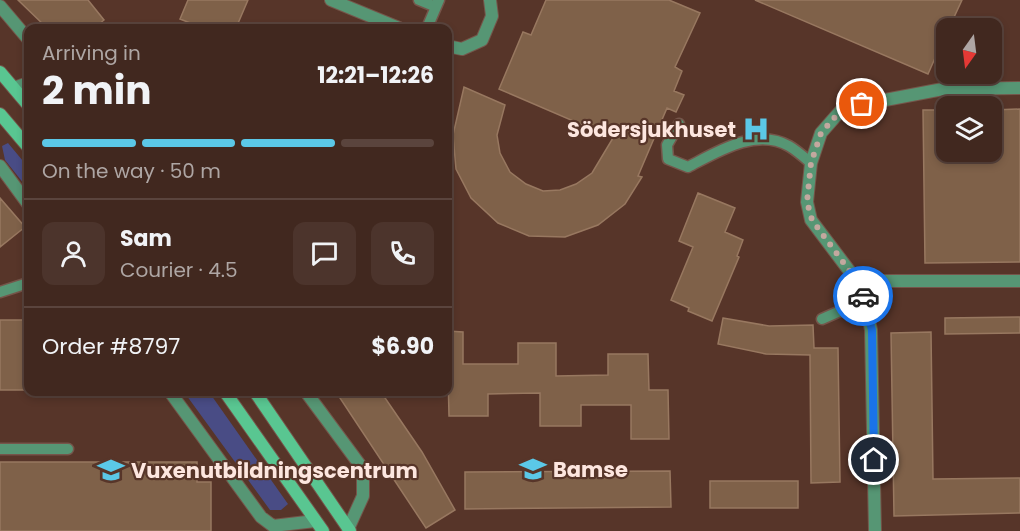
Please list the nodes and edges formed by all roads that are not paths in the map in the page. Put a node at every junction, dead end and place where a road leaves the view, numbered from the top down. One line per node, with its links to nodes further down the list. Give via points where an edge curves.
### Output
1 (331, 0): 6 (street)
2 (419, 0): 4 (lane)
3 (490, 0): 9 (street, via 492,16 482,40 462,49)
4 (437, 4): 7 (lane)
5 (0, 6): 8 (street)
6 (389, 24)
7 (429, 24)
8 (24, 34)
9 (452, 47)
10 (0, 72): 12 (main road)
11 (24, 84): 12 (street)
12 (14, 88): 14 (main road)
13 (1020, 88): 18 (street, via 944,89 843,108 821,133)
14 (24, 100)
15 (0, 114): 17 (main road)
16 (679, 124): 18 (lane, via 666,145 668,159 688,167 730,146 771,140 788,145)
17 (24, 142)
18 (811, 163): 21 (street, via 807,202 812,220)
19 (0, 166): 20 (street)
20 (24, 199)
21 (857, 281): 22 (street); 25 (street)
22 (1020, 281)
23 (24, 284): 24 (lane)
24 (0, 292)
25 (865, 300): 26 (lane); 35 (street, via 872,330)
26 (822, 319)
27 (173, 396): 33 (street, via 261,517 273,526)
28 (228, 396): 33 (main road)
29 (258, 396): 34 (main road)
30 (309, 396): 34 (street, via 363,469 363,496)
31 (0, 449): 32 (lane)
32 (68, 449)
33 (319, 526)
34 (349, 530)
35 (875, 531)

